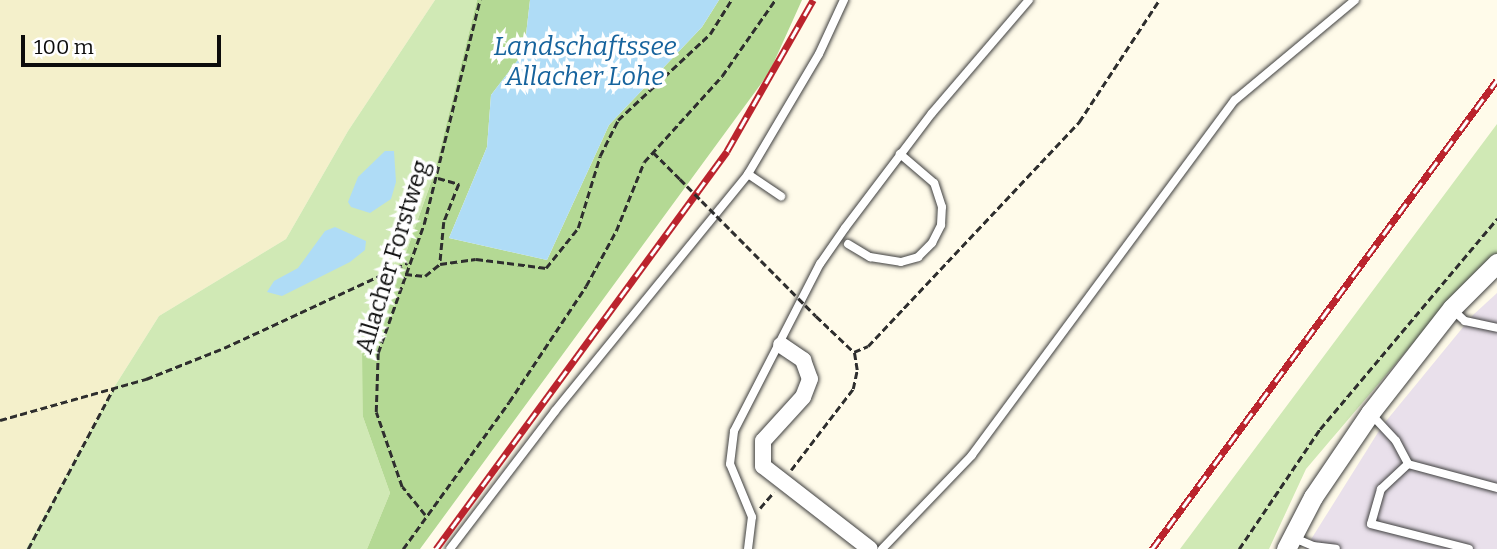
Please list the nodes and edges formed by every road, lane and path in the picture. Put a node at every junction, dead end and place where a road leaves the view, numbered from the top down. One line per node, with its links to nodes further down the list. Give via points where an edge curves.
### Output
1 (480, 0): 11 (path, Allacher Forstweg)
2 (731, 0): 17 (path, via 710,34 618,120 600,156 578,228 546,268 476,259)
3 (775, 0): 8 (path, via 722,76)
4 (844, 0): 10 (lane, via 819,54)
5 (1029, 0): 9 (lane)
6 (1159, 0): 22 (path, via 1079,122 868,346)
7 (1355, 0): 38 (lane, via 1235,100 972,455)
8 (653, 152): 22 (path, bridge); 30 (path, via 632,182 616,231 586,286 509,402)
9 (900, 154): 14 (lane, via 934,183 942,207 941,225 932,243 918,257 901,262 870,257); 21 (lane, via 820,264)
10 (748, 174): 12 (lane); 35 (lane, via 496,485)
11 (437, 177): 15 (path, Allacher Forstweg); 17 (path, via 459,184 444,222)
12 (782, 196)
13 (1497, 219): 39 (path, via 1320,429)
14 (848, 244)
15 (407, 263): 18 (path, Allacher Forstweg); 23 (path, via 224,348)
16 (1497, 263): 19 (street)
17 (440, 264): 18 (path, via 425,276)
18 (405, 274): 30 (path, Allacher Forstweg, via 378,352 376,412 402,488)
19 (1452, 309): 20 (lane, via 1465,321); 24 (street)
20 (1497, 328)
21 (780, 345): 27 (street, via 803,359 810,379 803,397 772,427 760,449 767,472); 36 (lane, via 734,431 730,450 736,480 752,517)
22 (854, 352): 27 (path, via 853,389)
23 (113, 389): 25 (path); 33 (path)
24 (1370, 413): 26 (lane, via 1396,441); 31 (street, via 1313,497)
25 (0, 420)
26 (1408, 464): 28 (lane); 41 (lane, via 1381,489 1371,524)
27 (778, 487): 29 (path); 37 (street, via 799,496)
28 (1497, 488)
29 (762, 507)
30 (425, 515): 34 (path)
31 (1289, 543): 32 (lane)
32 (1315, 548): 40 (lane)
33 (28, 549)
34 (403, 549)
35 (450, 549)
36 (748, 549)
37 (870, 549)
38 (882, 549)
39 (1239, 549)
40 (1336, 549)
41 (1469, 549)

